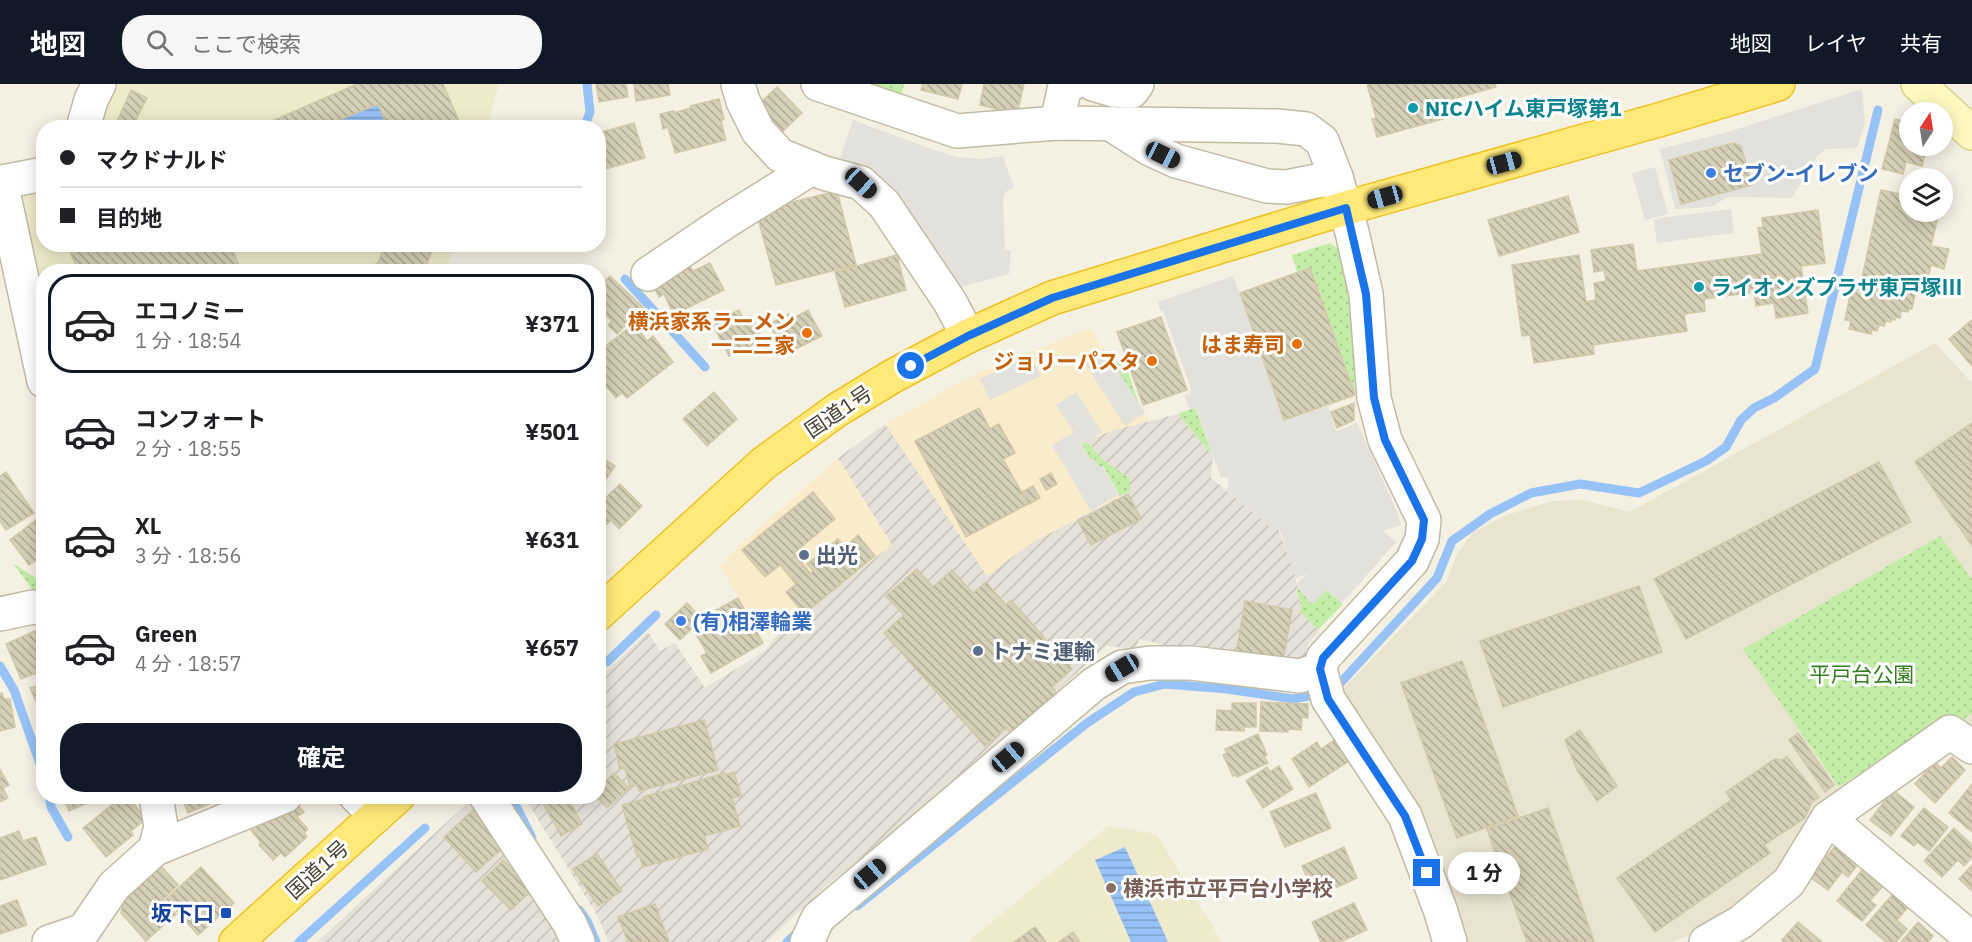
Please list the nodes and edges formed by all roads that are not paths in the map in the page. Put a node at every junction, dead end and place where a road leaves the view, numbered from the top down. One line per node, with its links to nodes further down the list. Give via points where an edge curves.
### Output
1 (99, 84): 9 (street)
2 (738, 84): 13 (street, via 758,131 780,155)
3 (818, 84): 10 (street, via 957,131)
4 (1071, 84): 10 (street, via 1064,90)
5 (1094, 84): 6 (street, via 1113,90 1132,90)
6 (1137, 84)
7 (1778, 84): 16 (highway, 国道1号)
8 (1918, 84): 12 (main road)
9 (85, 120)
10 (1057, 123): 11 (street)
11 (1111, 124): 15 (street, via 1176,161 1267,186 1287,187); 15 (street, via 1306,129 1322,141)
12 (1972, 134)
13 (812, 168): 17 (street); 18 (street, via 861,183 884,204 950,302)
14 (36, 175): 19 (street, via 1,182)
15 (1336, 177): 16 (street)
16 (1346, 208): 18 (highway, 国道1号, via 1052,298); 23 (street, via 1366,294 1374,398 1385,440 1424,520 1422,539 1412,561 1323,658)
17 (648, 274)
18 (968, 336): 20 (highway, 国道1号, via 837,410 764,463)
19 (36, 344)
20 (606, 607)
21 (36, 608): 22 (street)
22 (0, 614)
23 (1324, 684): 31 (street, via 1300,676 1191,663 1122,668 1094,684); 38 (street, via 1405,816)
24 (1972, 747): 29 (street, via 1950,732)
25 (157, 804): 30 (street, via 160,826)
26 (265, 804): 30 (street)
27 (376, 804): 36 (highway, 国道1号)
28 (491, 804): 37 (street)
29 (1828, 818): 32 (street, via 1789,882); 34 (street)
30 (155, 849): 33 (street, via 114,886)
31 (812, 930)
32 (1742, 932): 39 (street)
33 (88, 936): 35 (street)
34 (1972, 939)
35 (49, 942)
36 (236, 942)
37 (578, 942)
38 (1450, 942)
39 (1706, 942)

